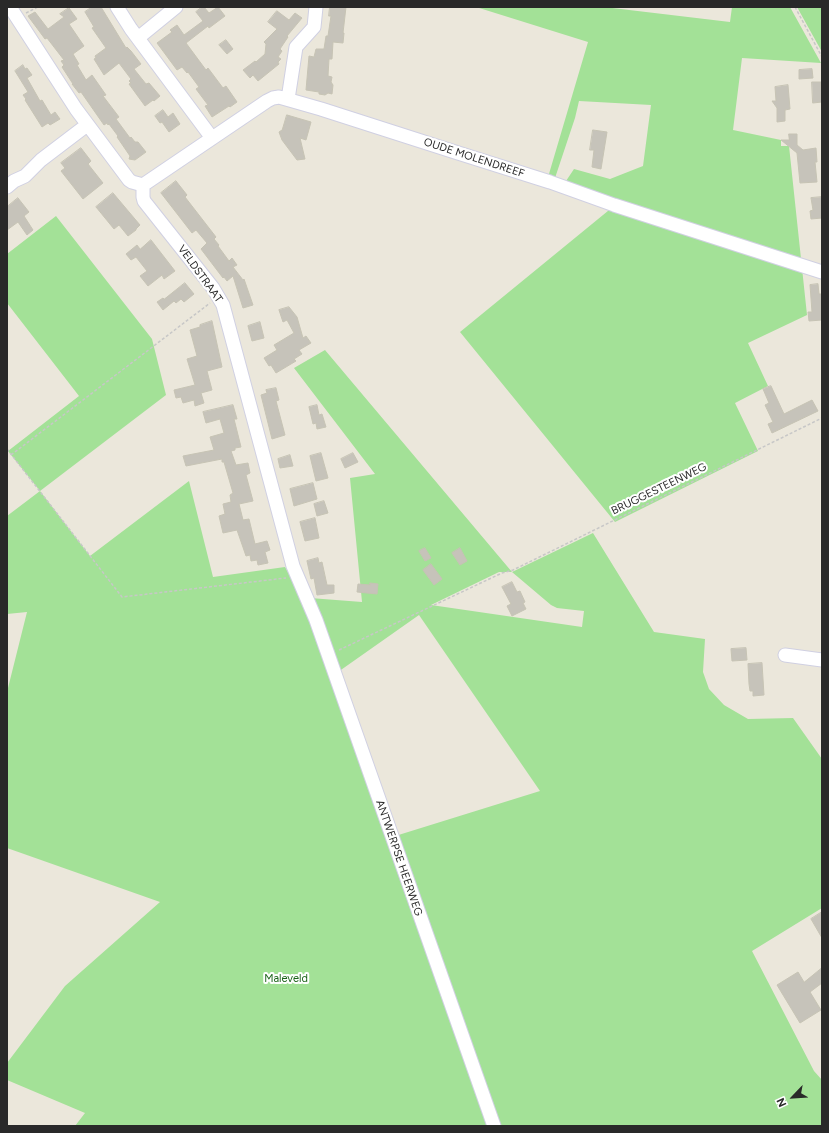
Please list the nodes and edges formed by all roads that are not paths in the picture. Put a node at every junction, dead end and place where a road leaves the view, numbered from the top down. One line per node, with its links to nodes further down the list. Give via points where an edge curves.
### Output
1 (10, 7): 7 (street)
2 (117, 7): 5 (street)
3 (176, 7): 5 (street)
4 (316, 7): 6 (street, via 314,27 296,47)
5 (138, 38): 8 (street)
6 (288, 99): 8 (street, OUDE MOLENDREEF, via 272,98); 11 (street, OUDE MOLENDREEF)
7 (87, 125): 9 (street, via 129,180); 10 (street, via 41,160 25,176)
8 (212, 138): 9 (street, OUDE MOLENDREEF)
9 (143, 185): 12 (street, VELDSTRAAT, via 144,201 213,288 223,305 293,566)
10 (7, 187)
11 (822, 272)
12 (303, 590): 15 (street, ANTWERPSE HEERWEG)
13 (785, 655): 14 (street)
14 (822, 660)
15 (494, 1126)

